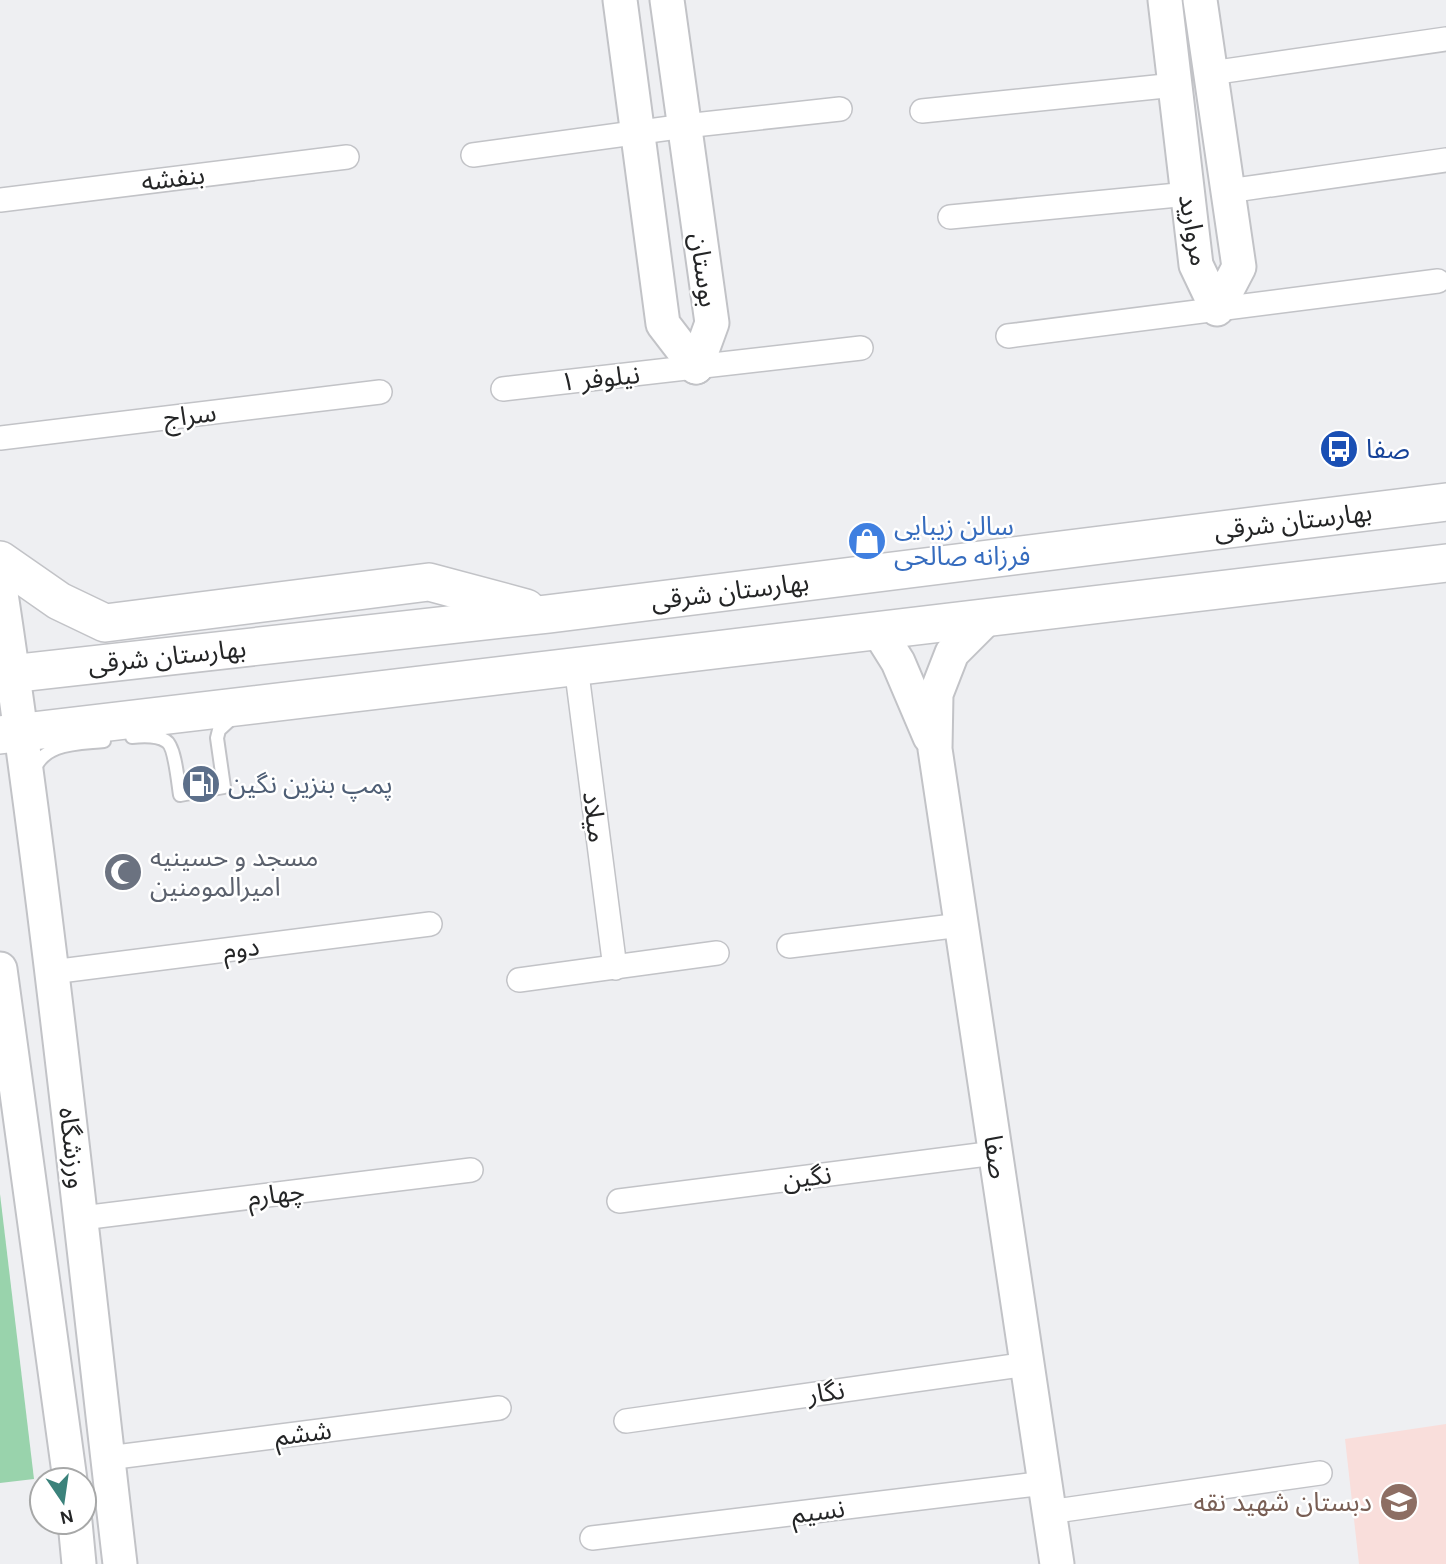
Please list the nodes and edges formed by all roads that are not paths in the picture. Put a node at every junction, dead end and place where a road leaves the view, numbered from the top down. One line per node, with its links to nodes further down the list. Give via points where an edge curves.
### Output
1 (620, 0): 11 (street, بوستان)
2 (667, 0): 10 (street, بوستان)
3 (1165, 0): 7 (street, مروارید)
4 (1200, 0): 6 (street, مروارید)
5 (1446, 39): 6 (street)
6 (1211, 73): 15 (street, مروارید)
7 (1175, 85): 9 (street); 16 (street, مروارید)
8 (840, 109): 10 (street)
9 (922, 111)
10 (685, 126): 11 (street); 19 (street, بوستان)
11 (637, 133): 12 (street); 20 (street, بوستان)
12 (473, 155)
13 (347, 157): 17 (street, بنفشه)
14 (1446, 160): 15 (street)
15 (1228, 191): 22 (street, مروارید, via 1239,268)
16 (1188, 194): 18 (street); 22 (street, مروارید, via 1196,265)
17 (0, 200)
18 (950, 217)
19 (703, 260): 20 (street); 25 (street, بوستان, via 712,323)
20 (655, 268): 25 (street, بوستان, via 663,324)
21 (1438, 281): 22 (street)
22 (1217, 309): 23 (street)
23 (1009, 335)
24 (861, 348): 25 (street, نیلوفر ۱)
25 (696, 368): 26 (street, نیلوفر ۱)
26 (503, 389)
27 (380, 392): 28 (street, سراج)
28 (0, 438)
29 (1446, 502): 33 (main road, بهارستان شرقی)
30 (0, 560): 33 (main road, via 58,601 105,623 429,582)
31 (1446, 563): 34 (main road)
32 (0, 587): 37 (street, ورزشگاه)
33 (548, 614): 37 (main road, بهارستان شرقی)
34 (988, 617): 35 (main road); 40 (street, via 952,653 936,694)
35 (878, 630): 36 (main road); 40 (street, via 898,662)
36 (576, 666): 38 (main road); 46 (street, میلاد)
37 (7, 674): 39 (street, ورزشگاه)
38 (252, 706): 39 (main road); 41 (lane, via 219,730 224,787 180,794 172,747 166,740 145,736 53,748 39,758)
39 (10, 733): 41 (street, ورزشگاه)
40 (935, 749): 43 (street, صفا)
41 (29, 796): 48 (street, ورزشگاه)
42 (430, 924): 48 (street, دوم)
43 (961, 925): 44 (street); 50 (street, صفا)
44 (789, 946)
45 (717, 953): 46 (street)
46 (615, 968): 49 (street)
47 (0, 969): 58 (street, ورزشگاه)
48 (51, 972): 53 (street, ورزشگاه)
49 (519, 980)
50 (995, 1153): 52 (street, نگین); 54 (street, صفا)
51 (471, 1170): 53 (street, چهارم)
52 (619, 1201)
53 (82, 1218): 57 (street, ورزشگاه)
54 (1027, 1364): 56 (street, نگار); 60 (street, صفا)
55 (499, 1408): 57 (street, ششم)
56 (626, 1421)
57 (108, 1458): 64 (street, ورزشگاه)
58 (68, 1466)
59 (1320, 1473): 60 (street, نسیم)
60 (1047, 1498): 62 (street, نسیم); 65 (street, صفا)
61 (76, 1536): 63 (street)
62 (592, 1538)
63 (78, 1564)
64 (120, 1564)
65 (1056, 1564)

